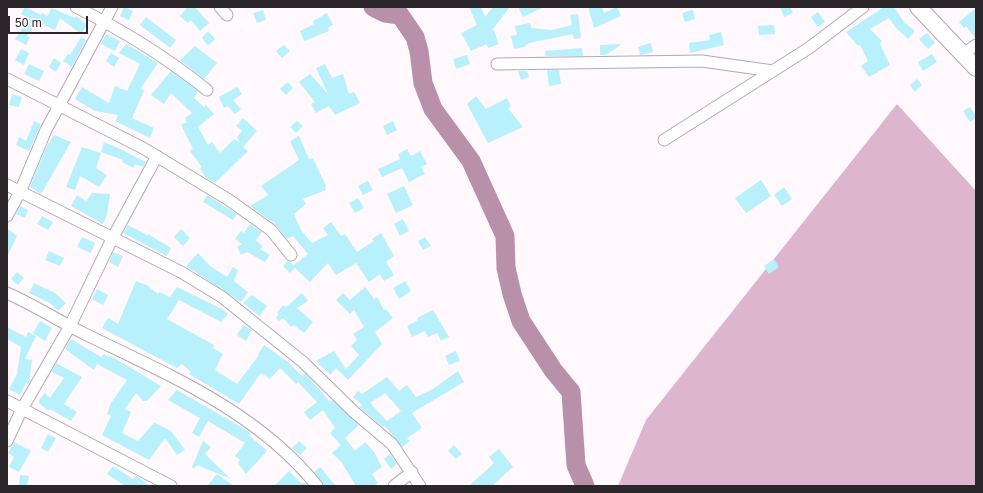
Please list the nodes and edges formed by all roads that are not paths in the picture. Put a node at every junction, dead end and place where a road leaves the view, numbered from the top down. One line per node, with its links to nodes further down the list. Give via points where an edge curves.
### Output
1 (76, 7): 5 (street)
2 (112, 7): 5 (street)
3 (863, 7): 9 (street, via 809,48)
4 (918, 7): 6 (street)
5 (105, 22): 11 (street, via 177,65); 12 (street)
6 (970, 49): 8 (street)
7 (497, 64): 9 (street, via 702,61)
8 (976, 68)
9 (772, 71): 13 (street)
10 (7, 79): 12 (street)
11 (207, 90)
12 (60, 105): 14 (street); 16 (street, via 46,130)
13 (664, 140)
14 (157, 156): 18 (street); 19 (street, via 229,200 271,230)
15 (7, 185): 16 (street)
16 (20, 192): 17 (street); 18 (street)
17 (7, 216)
18 (112, 239): 21 (street); 25 (street, via 180,272 222,297 303,362 354,412 392,444)
19 (291, 255)
20 (7, 293): 21 (street)
21 (70, 326): 23 (street); 27 (street, via 207,395 249,421 300,464)
22 (7, 401): 23 (street)
23 (22, 409): 24 (street); 26 (street)
24 (7, 441)
25 (412, 472): 28 (street); 29 (street)
26 (171, 486)
27 (317, 486)
28 (394, 486)
29 (420, 486)

